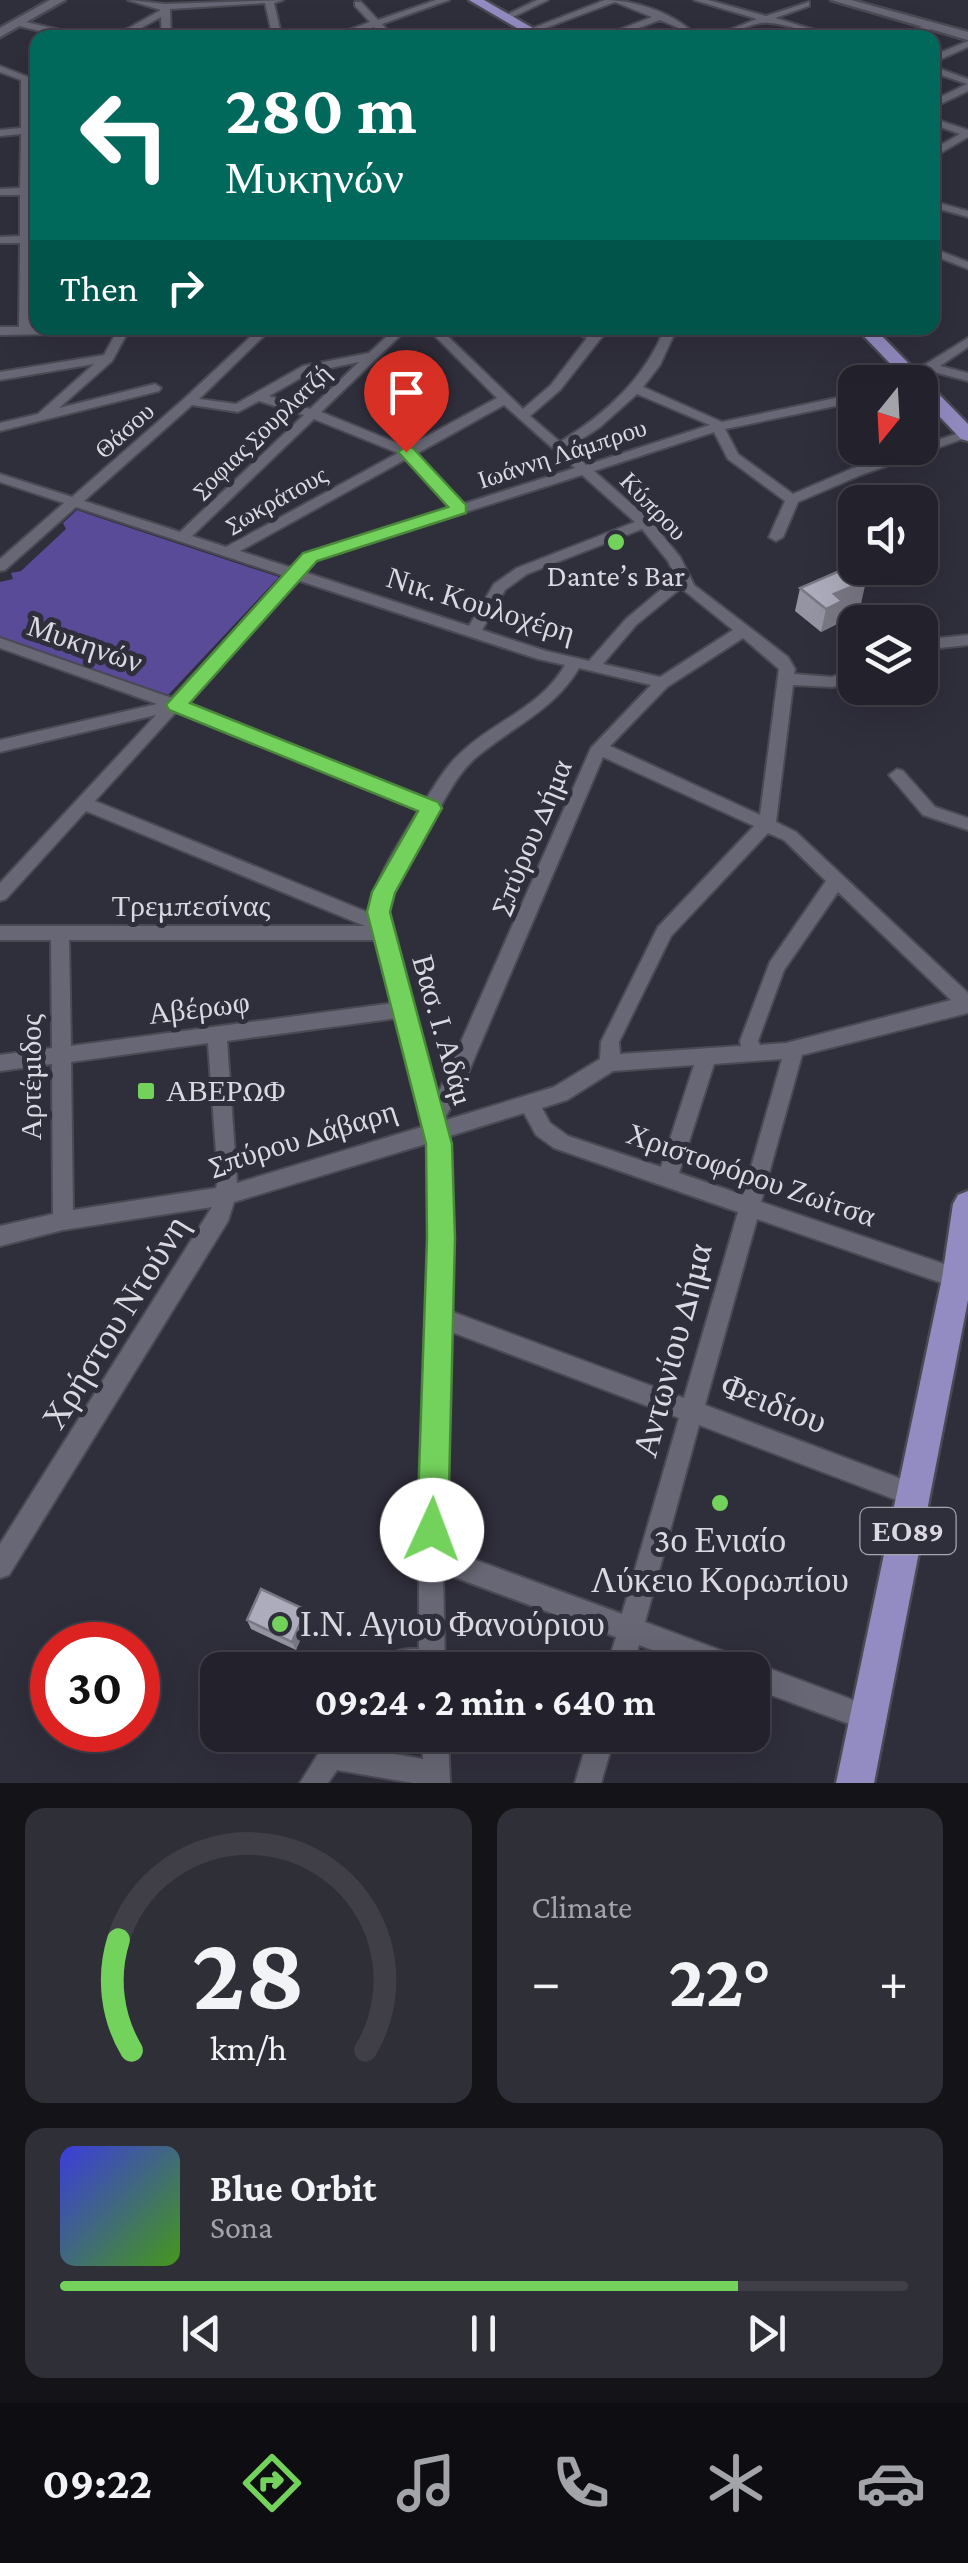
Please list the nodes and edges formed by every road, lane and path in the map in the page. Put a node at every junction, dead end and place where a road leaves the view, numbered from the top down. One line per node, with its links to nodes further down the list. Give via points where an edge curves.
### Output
1 (58, 0): 18 (street)
2 (132, 0): 13 (street)
3 (270, 0): 4 (street); 13 (street); 22 (street)
4 (280, 0)
5 (445, 0): 17 (street)
6 (475, 0): 14 (main road)
7 (544, 0): 14 (street)
8 (616, 0): 15 (street); 26 (street)
9 (701, 0): 16 (street)
10 (837, 0): 19 (street)
11 (358, 4): 17 (street)
12 (806, 4): 16 (street)
13 (167, 6): 21 (street)
14 (506, 16): 25 (main road)
15 (660, 17): 27 (street); 28 (street)
16 (766, 18): 29 (street); 30 (street)
17 (376, 22): 23 (street); 24 (street)
18 (18, 23): 20 (street); 32 (street)
19 (931, 26): 31 (street); 33 (street)
20 (48, 30)
21 (128, 30)
22 (276, 30)
23 (354, 30)
24 (383, 30)
25 (527, 30)
26 (543, 30)
27 (624, 30)
28 (687, 30)
29 (734, 30)
30 (810, 30)
31 (920, 30)
32 (0, 33)
33 (968, 36)
34 (968, 44): 35 (street)
35 (940, 56)
36 (0, 69): 38 (street)
37 (940, 73): 39 (street)
38 (30, 81)
39 (968, 85): 40 (street)
40 (940, 101)
41 (940, 124): 44 (street)
42 (30, 131): 43 (street)
43 (0, 133)
44 (968, 133): 45 (street)
45 (940, 151)
46 (30, 191): 47 (street)
47 (0, 192)
48 (30, 239): 49 (street)
49 (0, 240)
50 (940, 254): 52 (street)
51 (30, 262): 53 (street)
52 (968, 266)
53 (24, 330): 54 (street); 55 (street)
54 (30, 330)
55 (0, 331)
56 (120, 335): 65 (street)
57 (259, 335): 76 (street)
58 (394, 335): 64 (street, Θάσου)
59 (440, 335): 74 (street, Κύπρου)
60 (596, 335): 79 (street, via 544,402)
61 (667, 335): 72 (street)
62 (874, 335): 66 (main road)
63 (968, 342): 67 (street)
64 (370, 356): 73 (street, Θάσου, via 307,369); 78 (street, Σοφιας Σουρλατζή)
65 (108, 358): 68 (street); 80 (street)
66 (907, 365)
67 (936, 365)
68 (0, 376)
69 (938, 377): 70 (street)
70 (968, 377)
71 (154, 388): 80 (street)
72 (636, 389): 82 (street); 84 (street)
73 (259, 398): 76 (street, Θάσου, via 234,408); 78 (street)
74 (505, 399): 79 (street, Κύπρου); 85 (street, Σωκράτους)
75 (938, 399): 83 (main road)
76 (190, 400): 89 (street, Θάσου)
77 (838, 402): 82 (street, Ιωάννη Λάμπρου)
78 (311, 412): 85 (street); 93 (street, Σοφιας Σουρλατζή)
79 (522, 415): 84 (street, Κύπρου)
80 (42, 416): 81 (street)
81 (0, 426)
82 (718, 427): 86 (street, Ιωάννη Λάμπρου); 88 (street, via 733,456)
83 (967, 434): 88 (street)
84 (561, 446): 86 (street, Κύπρου)
85 (406, 452): 90 (street); 94 (street, Σωκράτους)
86 (586, 470): 90 (street, Ιωάννη Λάμπρου); 91 (street, Κύπρου)
87 (0, 478): 89 (street, Νικ. Κουλοχέρη)
88 (792, 500): 92 (street)
89 (76, 502): 93 (street, Νικ. Κουλοχέρη); 95 (street, Θάσου)
90 (460, 509): 96 (street, Ιωάννη Λάμπρου, via 310,557)
91 (646, 522): 97 (street, Κύπρου); 99 (street, via 522,571 499,587)
92 (776, 537)
93 (182, 538): 94 (street, Νικ. Κουλοχέρη)
94 (226, 552): 96 (street, Νικ. Κουλοχέρη)
95 (0, 567)
96 (291, 574): 99 (street, Νικ. Κουλοχέρη); 107 (street, Ιωάννη Λάμπρου)
97 (683, 578): 98 (street, Κύπρου); 103 (street, Βασ. Ι. Αδάμ)
98 (743, 631): 104 (street, Κύπρου, via 783,661); 106 (street, Σπύρου Δήμα)
99 (473, 632): 103 (street, Νικ. Κουλοχέρη)
100 (968, 640): 102 (street)
101 (0, 643): 107 (street, Μυκηνών)
102 (938, 644)
103 (584, 664): 106 (street, Νικ. Κουλοχέρη); 112 (street, Βασ. Ι. Αδάμ, via 458,765)
104 (788, 679): 105 (street); 113 (street)
105 (838, 680)
106 (662, 683): 109 (street, Σπύρου Δήμα)
107 (176, 705): 108 (street); 111 (street, Ιωάννη Λάμπρου); 112 (street, Μυκηνών)
108 (0, 746)
109 (599, 748): 113 (street); 130 (street, Σπύρου Δήμα)
110 (897, 776): 114 (street, via 929,811)
111 (83, 803): 116 (street, Ιωάννη Λάμπρου); 117 (street)
112 (431, 808): 117 (street, Βασ. Ι. Αδάμ, via 382,896)
113 (766, 823): 115 (street, via 790,836); 128 (street, via 664,932 610,1042)
114 (968, 824)
115 (836, 881): 120 (street); 124 (street, via 776,968 748,1041)
116 (0, 894)
117 (382, 929): 118 (street, Τρεμπεσίνας); 121 (street, Βασ. Ι. Αδάμ)
118 (60, 933): 119 (street, Τρεμπεσίνας); 125 (street, Αρτέμιδος)
119 (0, 934)
120 (966, 1005): 123 (street, Σπύρου Δάβαρη)
121 (405, 1010): 122 (street, Αβέρωφ); 130 (street, Βασ. Ι. Αδάμ)
122 (217, 1036): 125 (street, Αβέρωφ); 132 (street, Χρήστου Ντούνη)
123 (794, 1049): 124 (street, Σπύρου Δάβαρη); 134 (street, Αντωνίου Δήμα)
124 (752, 1052): 126 (street, Σπύρου Δάβαρη)
125 (60, 1055): 127 (street, Αβέρωφ); 135 (street, Αρτέμιδος)
126 (707, 1056): 128 (street, Σπύρου Δάβαρη); 131 (street)
127 (0, 1063)
128 (610, 1063): 129 (street, Σπύρου Δάβαρη, via 573,1088)
129 (529, 1104): 130 (street, Σπύρου Δάβαρη); 131 (street, Χριστοφόρου Ζωίτσα, via 543,1129 561,1142)
130 (436, 1123): 132 (street, Σπύρου Δάβαρη); 138 (street, Βασ. Ι. Αδάμ)
131 (668, 1176): 134 (street, Χριστοφόρου Ζωίτσα)
132 (227, 1195): 135 (street, Σπύρου Δάβαρη); 142 (street, Χρήστου Ντούνη, via 207,1240)
133 (968, 1204): 137 (main road, ΕΟ89)
134 (748, 1206): 137 (street, Χριστοφόρου Ζωίτσα); 139 (street, Αντωνίου Δήμα)
135 (63, 1221): 136 (street, Σπύρου Δάβαρη)
136 (0, 1236)
137 (962, 1280): 140 (main road, ΕΟ89)
138 (438, 1316): 139 (street, Φειδίου); 141 (street, Βασ. Ι. Αδάμ)
139 (692, 1410): 140 (street, Φειδίου); 143 (street, Αντωνίου Δήμα)
140 (915, 1495): 148 (main road, ΕΟ89)
141 (432, 1556): 143 (street); 144 (street, Βασ. Ι. Αδάμ)
142 (0, 1566)
143 (631, 1629): 145 (street, Αντωνίου Δήμα); 146 (street)
144 (432, 1652)
145 (625, 1652)
146 (692, 1652)
147 (770, 1682): 148 (street)
148 (870, 1719): 156 (main road, ΕΟ89)
149 (334, 1752): 154 (street)
150 (357, 1752): 153 (street)
151 (436, 1752): 153 (street)
152 (597, 1752): 155 (street)
153 (437, 1778)
154 (313, 1783)
155 (588, 1783)
156 (856, 1783)

